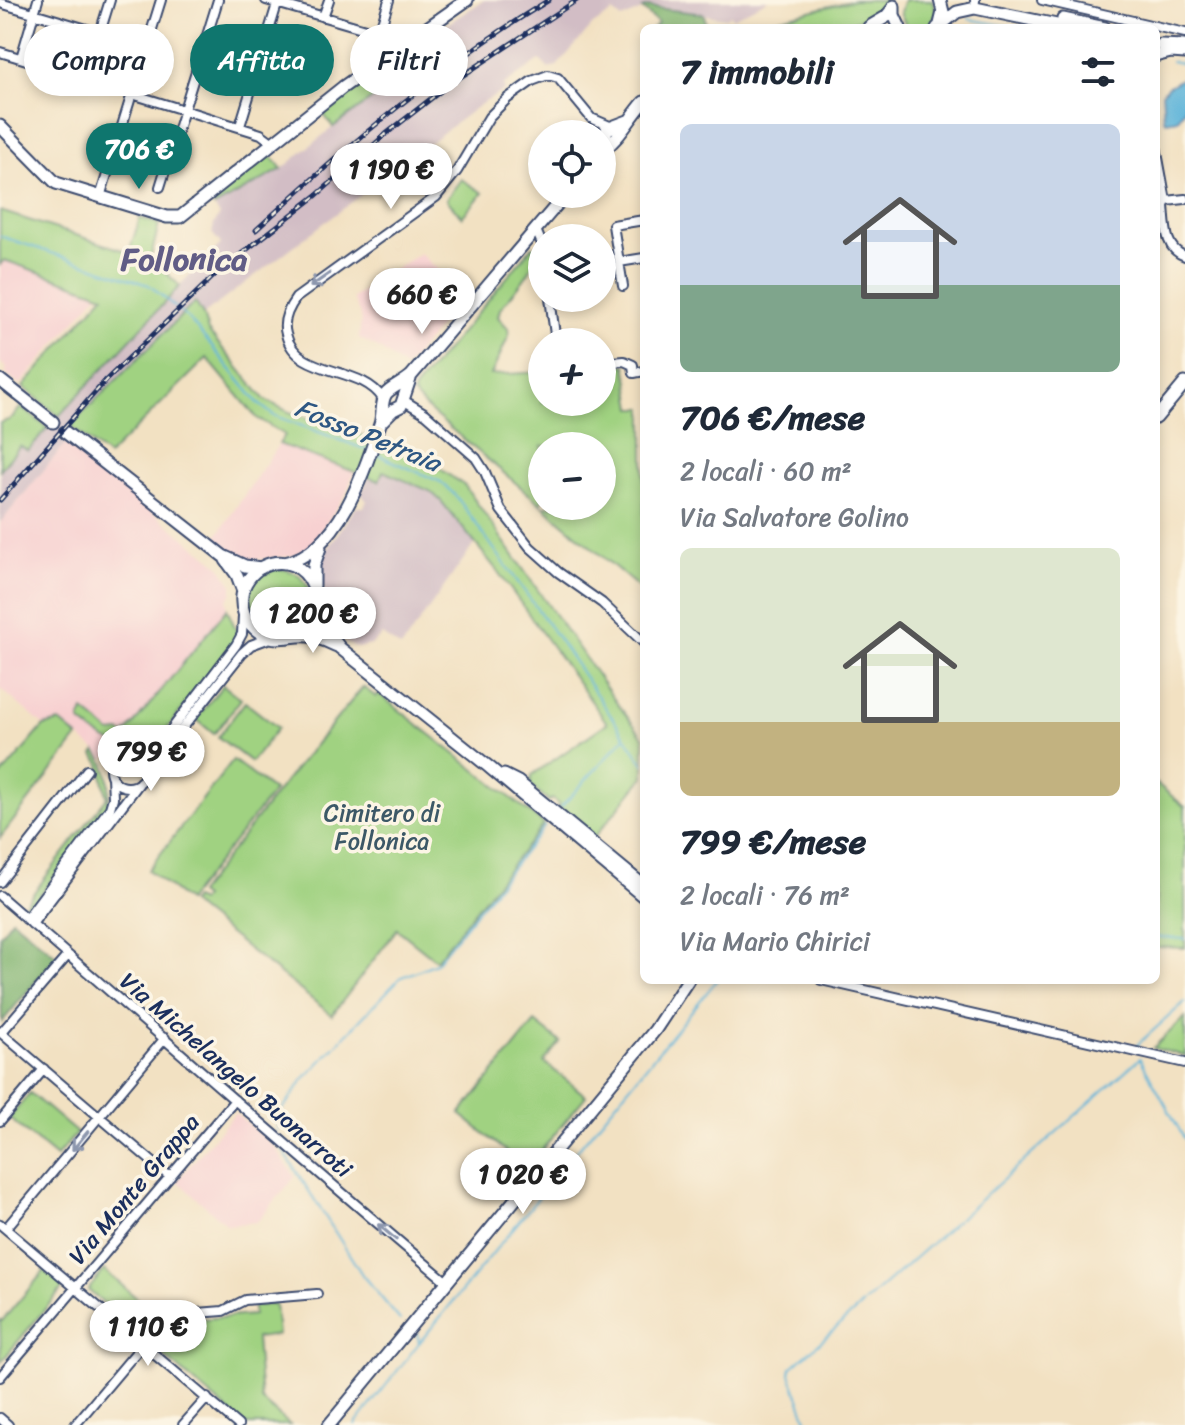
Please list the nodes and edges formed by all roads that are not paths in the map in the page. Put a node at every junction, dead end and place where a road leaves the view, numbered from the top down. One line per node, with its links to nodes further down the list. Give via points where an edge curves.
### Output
1 (38, 0): 15 (street)
2 (110, 0): 18 (street)
3 (161, 0): 19 (street)
4 (218, 0): 39 (street)
5 (266, 0): 11 (street)
6 (329, 0): 16 (street)
7 (389, 0): 16 (street, via 379,33)
8 (467, 0): 44 (main road)
9 (940, 0): 22 (main road)
10 (1042, 0): 26 (street)
11 (278, 2): 16 (street); 42 (street)
12 (979, 2): 23 (main road); 24 (main road); 25 (main road)
13 (0, 3): 15 (street)
14 (895, 4): 20 (main road); 21 (main road)
15 (35, 13): 17 (street); 34 (street)
16 (323, 17)
17 (71, 24)
18 (103, 24)
19 (154, 24)
20 (874, 24)
21 (898, 24)
22 (939, 24)
23 (941, 24)
24 (1057, 24)
25 (1086, 24)
26 (1146, 24)
27 (1160, 27): 28 (street)
28 (1185, 33)
29 (1185, 46): 30 (main road)
30 (1160, 51)
31 (0, 52): 34 (street)
32 (1160, 52): 33 (main road)
33 (1185, 53)
34 (21, 58): 35 (street)
35 (24, 59)
36 (131, 96): 47 (street)
37 (139, 96): 39 (street)
38 (640, 106): 43 (main road)
39 (185, 109): 42 (street); 46 (street)
40 (594, 120): 62 (street, one-way to 62, via 558,78 548,75 532,81 489,117 436,197 296,298 284,324 294,352 359,378)
41 (0, 126): 47 (main road, via 53,181)
42 (240, 126): 44 (street)
43 (616, 131)
44 (273, 143): 47 (main road, via 180,217)
45 (1160, 169): 49 (street)
46 (160, 187)
47 (100, 197)
48 (1185, 199): 49 (street)
49 (1166, 201): 54 (street, via 1171,246)
50 (554, 208): 52 (main road)
51 (640, 221): 56 (street, via 613,225)
52 (541, 224)
53 (528, 239): 62 (main road)
54 (1185, 256)
55 (640, 259): 56 (street)
56 (619, 262): 57 (street)
57 (623, 286)
58 (616, 362): 59 (street, via 628,362 634,373)
59 (640, 372)
60 (0, 380): 64 (main road)
61 (1185, 383): 63 (main road)
62 (394, 401): 66 (main road, via 344,511); 76 (street, via 419,409 476,458 501,510 530,547)
63 (1160, 413)
64 (53, 422)
65 (65, 432): 67 (main road)
66 (323, 541): 68 (main road, via 306,557); 70 (main road, via 314,565)
67 (223, 556): 69 (main road); 71 (main road)
68 (284, 563): 69 (main road); 70 (main road, via 303,572)
69 (261, 568): 71 (main road)
70 (314, 587): 72 (main road)
71 (243, 591): 73 (main road)
72 (316, 607): 74 (main road, via 307,625); 77 (main road)
73 (243, 611): 75 (main road, via 255,629); 78 (street, via 242,634 232,651 164,739)
74 (290, 636): 75 (main road); 77 (main road, via 317,637)
75 (275, 638): 82 (street, via 242,653)
76 (640, 639)
77 (340, 648): 79 (main road)
78 (136, 753): 81 (street, via 116,756); 82 (street, via 145,763)
79 (489, 767): 84 (main road, via 518,782); 85 (main road)
80 (87, 770): 83 (street)
81 (112, 776): 82 (street, via 124,786); 87 (street, via 110,808)
82 (142, 780): 87 (street)
83 (0, 882)
84 (640, 883)
85 (640, 894)
86 (0, 896): 87 (street, Via Michelangelo Buonarroti)
87 (29, 921): 88 (street, Via Michelangelo Buonarroti)
88 (68, 955): 91 (street); 92 (street, Via Michelangelo Buonarroti)
89 (685, 984): 100 (main road, via 655,1030)
90 (838, 984): 93 (street)
91 (1, 1033): 94 (street)
92 (165, 1038): 95 (street, Via Michelangelo Buonarroti); 96 (street)
93 (1185, 1063)
94 (44, 1069): 96 (street); 97 (street)
95 (235, 1100): 98 (street, Via Monte Grappa); 100 (street, Via Michelangelo Buonarroti, one-way to 95)
96 (100, 1117): 98 (street); 99 (street, one-way to 99)
97 (0, 1121)
98 (170, 1177): 101 (street, Via Monte Grappa)
99 (3, 1225): 101 (street)
100 (447, 1282): 112 (main road)
101 (78, 1287): 103 (street); 105 (street, Via Monte Grappa)
102 (317, 1294): 103 (street, via 245,1300 223,1311 134,1318)
103 (121, 1324): 104 (street)
104 (144, 1343): 106 (street); 109 (street)
105 (0, 1377)
106 (207, 1398): 110 (street); 111 (street)
107 (0, 1418): 108 (street)
108 (8, 1425)
109 (75, 1425)
110 (183, 1425)
111 (238, 1425)
112 (329, 1425)

